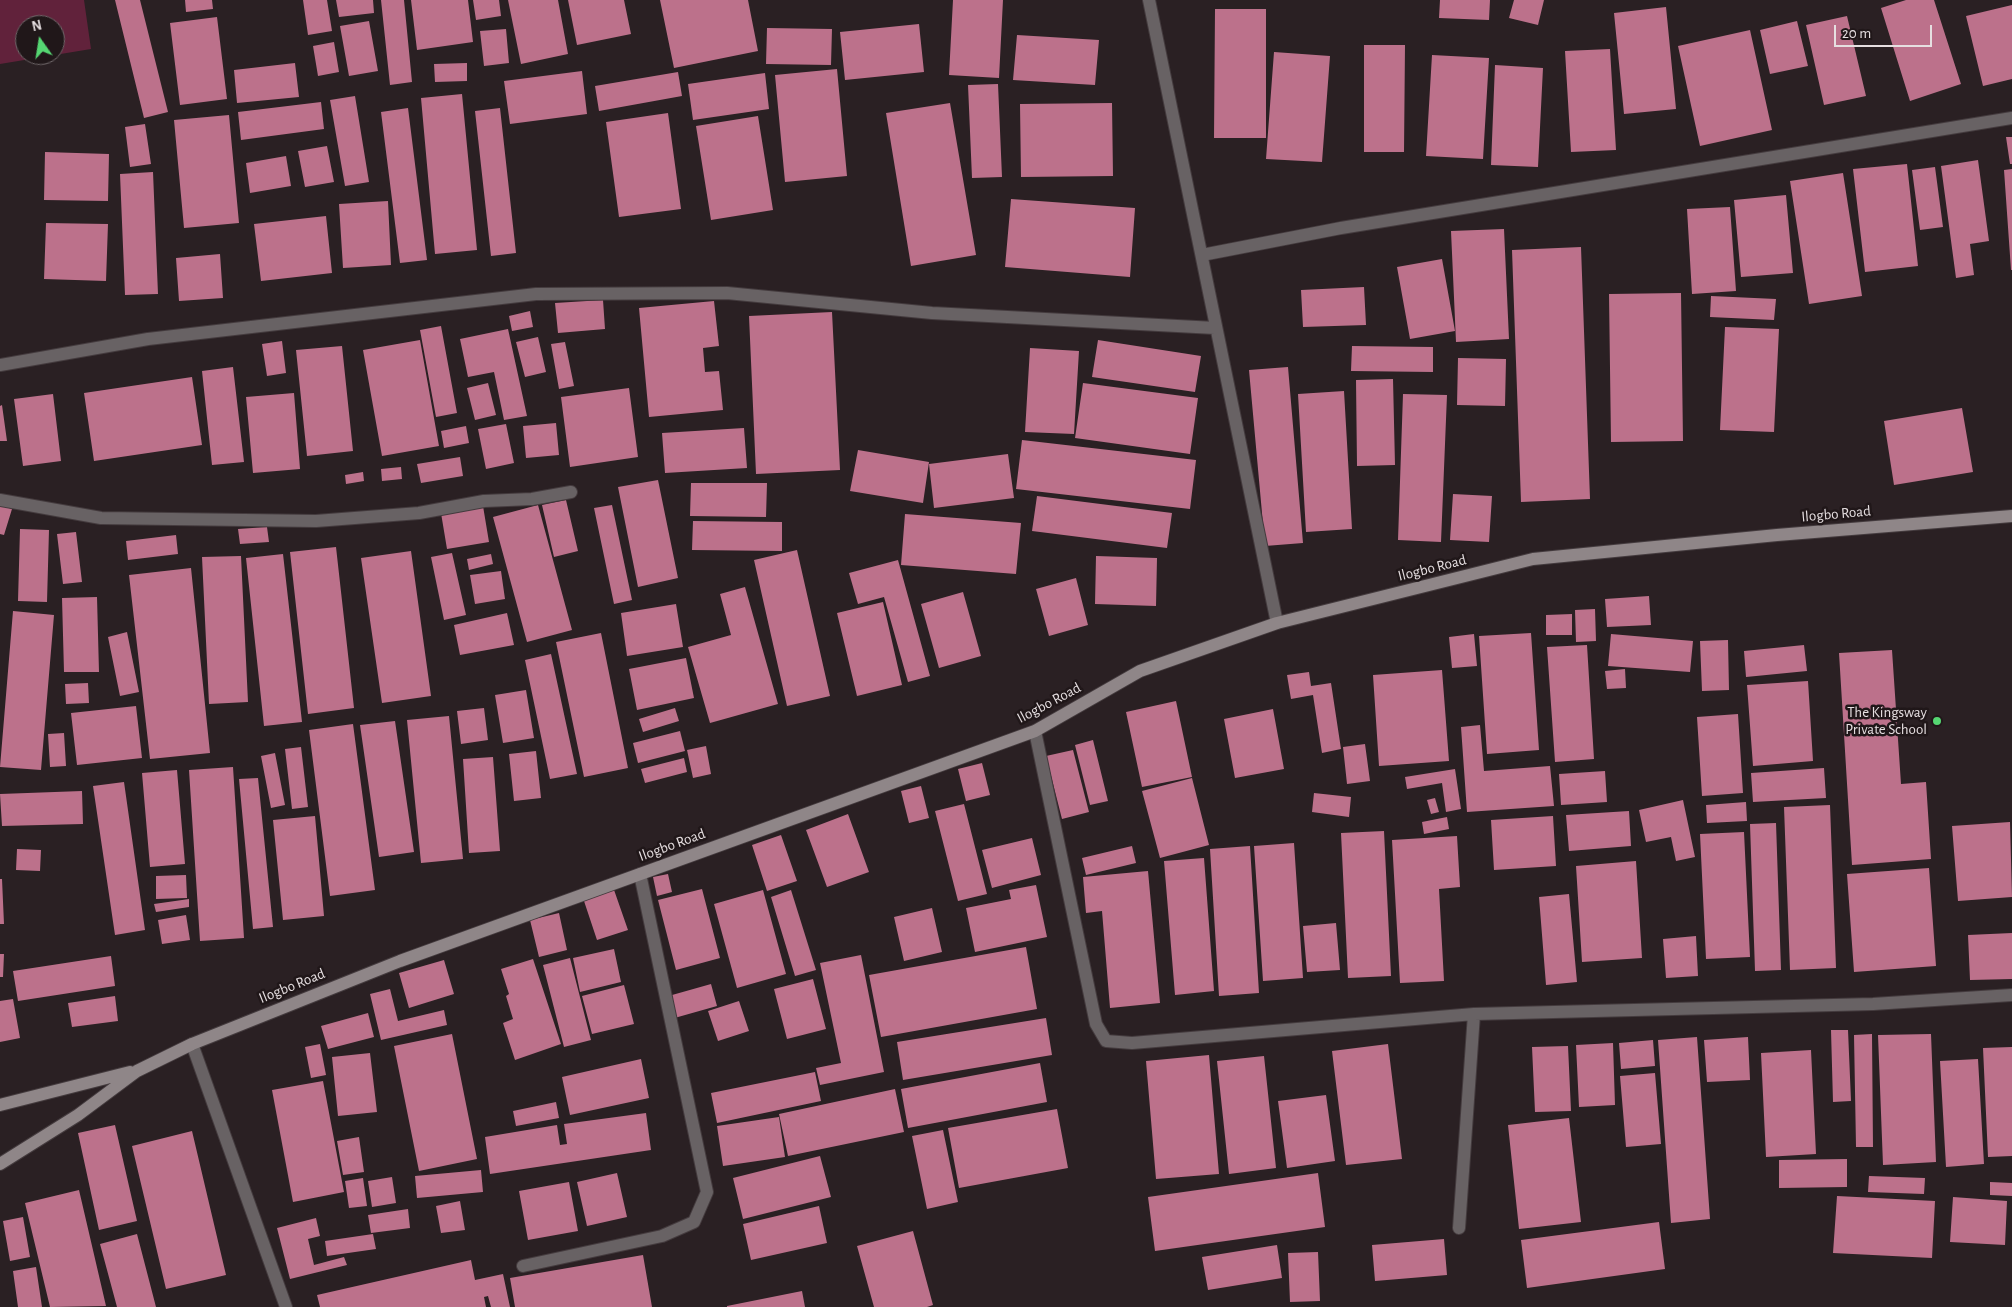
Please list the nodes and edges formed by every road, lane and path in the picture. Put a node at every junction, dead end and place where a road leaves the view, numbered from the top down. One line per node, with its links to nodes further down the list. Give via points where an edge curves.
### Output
1 (1149, 0): 3 (street)
2 (2012, 118): 3 (street, via 1341,228)
3 (1202, 255): 4 (street)
4 (1215, 328): 5 (street, via 932,313 728,293 536,294 148,340); 9 (street)
5 (0, 365)
6 (570, 492): 7 (street, via 532,499 484,501 419,513 316,521 101,518)
7 (0, 500)
8 (2012, 516): 9 (main road, Ilogbo Road, via 1777,535 1533,560)
9 (1277, 623): 10 (main road, Ilogbo Road, via 1140,671)
10 (1035, 731): 11 (main road, Ilogbo Road); 13 (street, via 1096,1024 1106,1041 1132,1043)
11 (640, 874): 14 (main road, Ilogbo Road, via 400,961); 19 (street, via 707,1192 694,1222 662,1236)
12 (2012, 995): 13 (street, via 1873,1004)
13 (1474, 1014): 18 (street)
14 (192, 1044): 15 (main road, Ilogbo Road); 20 (street)
15 (137, 1071): 16 (main road); 17 (main road, via 78,1115)
16 (0, 1105)
17 (0, 1164)
18 (1459, 1228)
19 (523, 1266)
20 (286, 1307)

